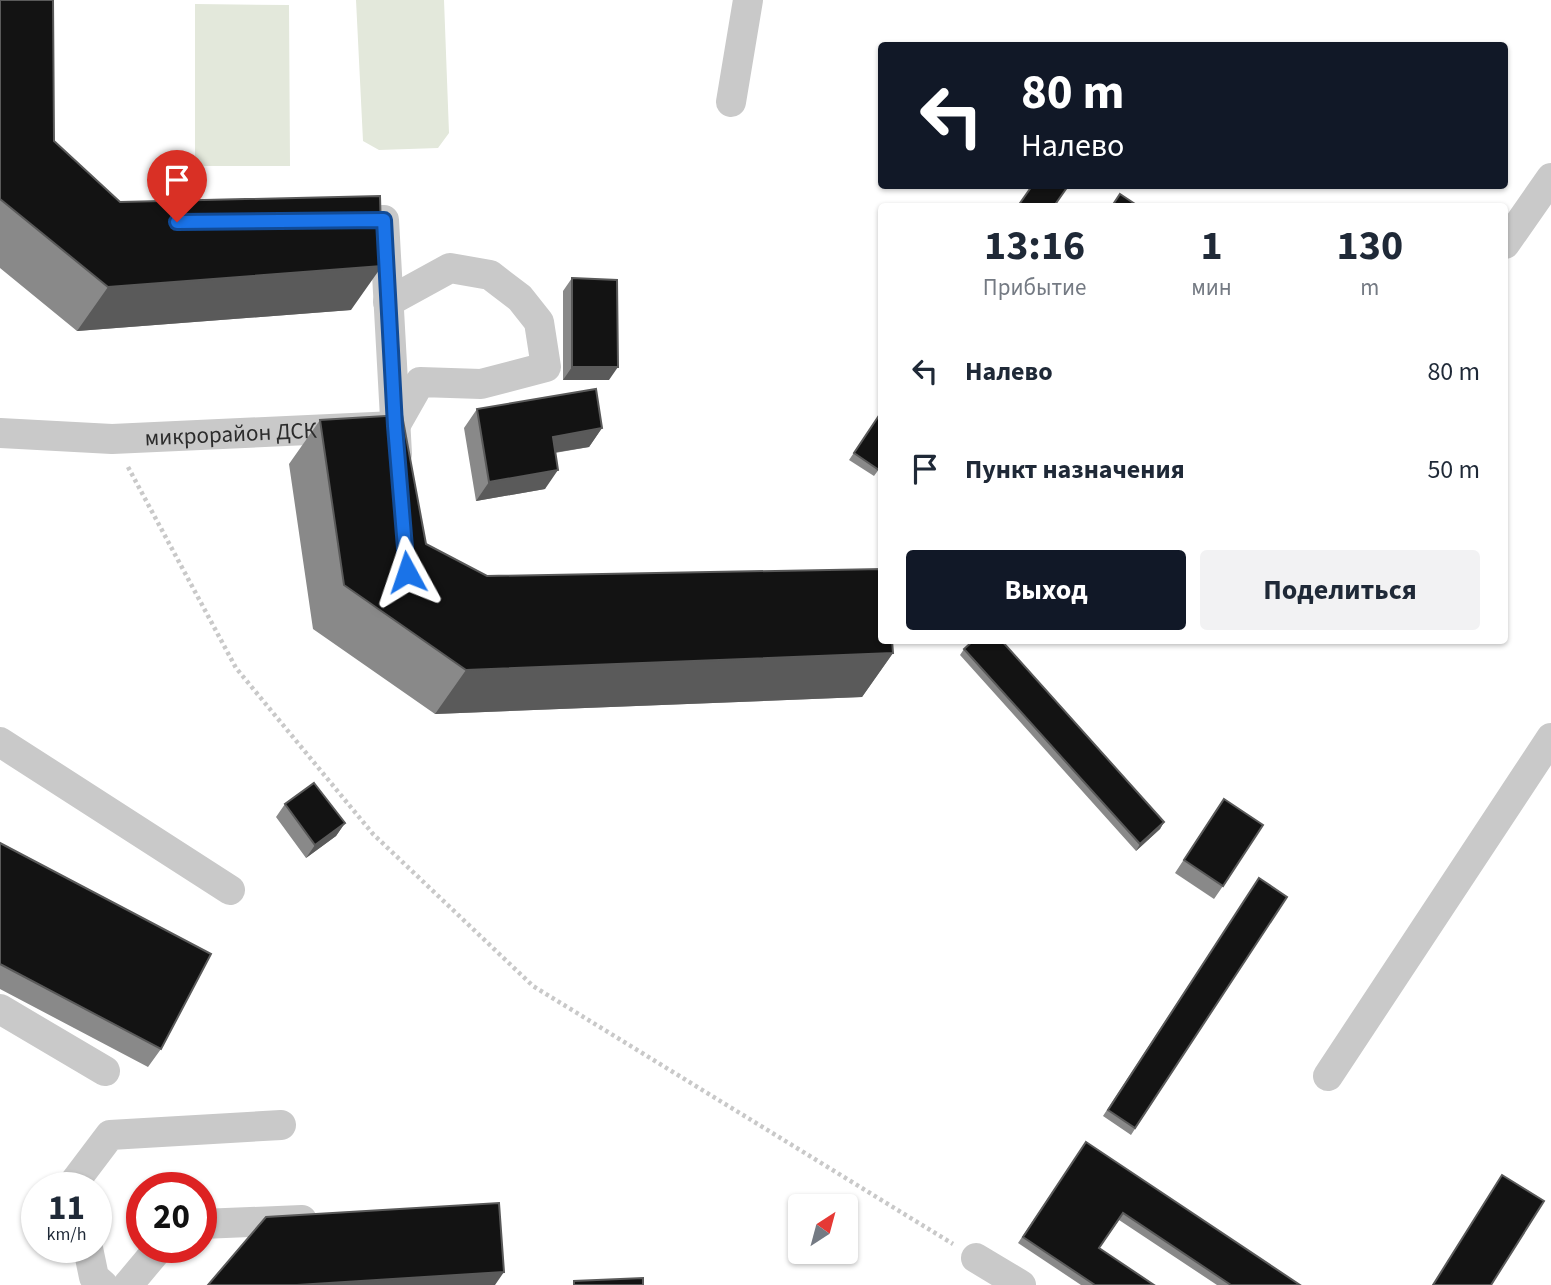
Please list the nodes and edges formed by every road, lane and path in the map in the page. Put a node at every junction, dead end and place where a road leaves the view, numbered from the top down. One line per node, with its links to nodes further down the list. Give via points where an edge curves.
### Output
1 (748, 0): 2 (street)
2 (731, 102)
3 (1551, 178): 5 (street)
4 (316, 221): 6 (street, via 384,220)
5 (1508, 240)
6 (388, 302): 7 (street); 7 (street, via 450,268 490,275 520,298 539,322 546,367 481,384 420,382)
7 (395, 426): 9 (street, микрорайон ДСК); 10 (street)
8 (0, 433): 9 (street, микрорайон ДСК)
9 (112, 439): 21 (path, via 236,667 373,834 533,986)
10 (399, 479)
11 (1551, 738): 16 (street)
12 (0, 742): 13 (street)
13 (230, 890)
14 (0, 1009): 15 (street)
15 (105, 1071)
16 (1328, 1076)
17 (281, 1125): 18 (street, via 110,1135)
18 (82, 1172)
19 (334, 1219): 20 (street)
20 (217, 1223)
21 (976, 1258): 26 (street)
22 (91, 1263): 24 (street, via 94,1277)
23 (146, 1263): 25 (street)
24 (103, 1285)
25 (128, 1285)
26 (1021, 1285)

